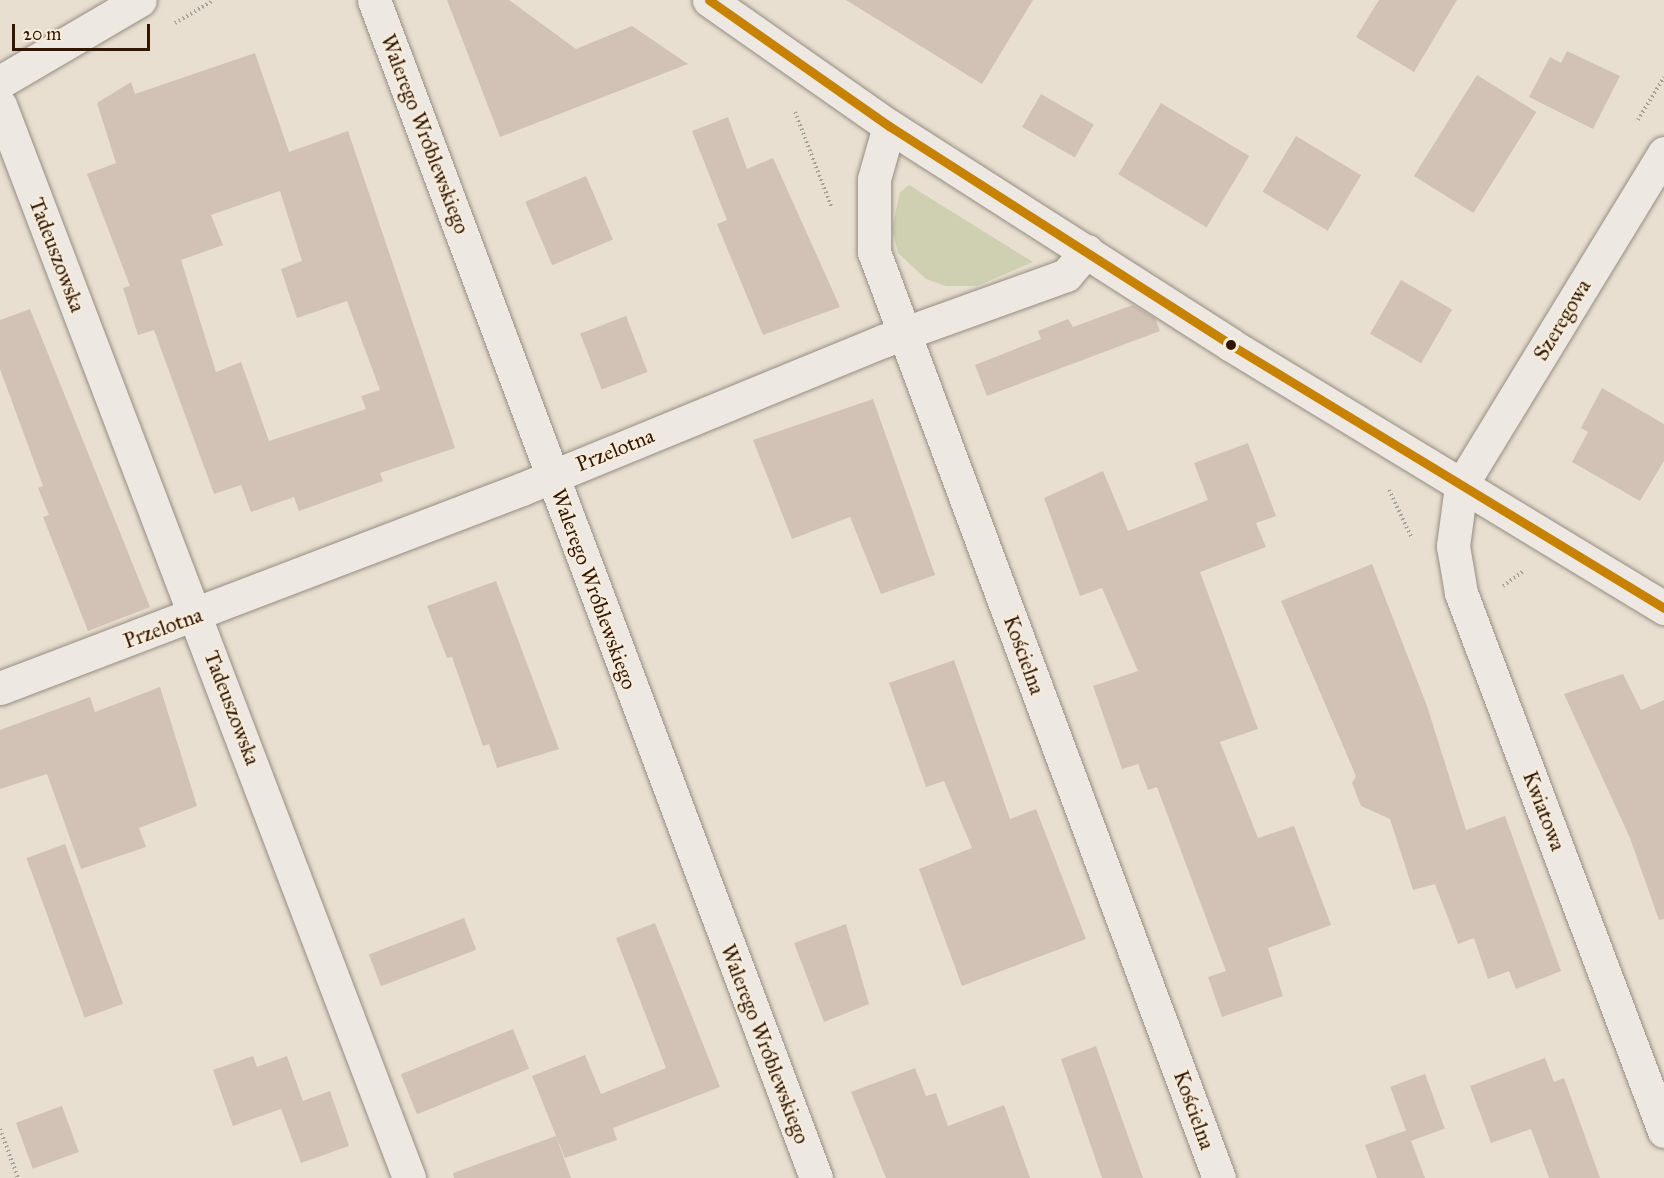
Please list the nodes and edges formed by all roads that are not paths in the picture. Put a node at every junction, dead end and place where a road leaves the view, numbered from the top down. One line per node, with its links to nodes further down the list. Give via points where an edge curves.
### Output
1 (140, 0): 4 (street)
2 (374, 0): 10 (street, Walerego Wróblewskiego)
3 (709, 0): 6 (street)
4 (0, 82)
5 (0, 105): 13 (street, Tadeuszowska)
6 (889, 126): 8 (street); 9 (street, Kościelna, via 870,217 874,252)
7 (1664, 153): 11 (street, Szeregowa)
8 (1087, 251): 9 (street, Przelotna, via 1066,275); 11 (street)
9 (905, 333): 10 (street, Przelotna); 18 (street, Kościelna)
10 (553, 476): 13 (street, Przelotna); 17 (street, Walerego Wróblewskiego)
11 (1461, 486): 12 (street); 15 (street, Kwiatowa, via 1453,546 1461,593)
12 (1664, 608)
13 (197, 616): 14 (street, Przelotna); 16 (street, Tadeuszowska)
14 (0, 688)
15 (1664, 1131)
16 (408, 1178)
17 (816, 1178)
18 (1219, 1178)

